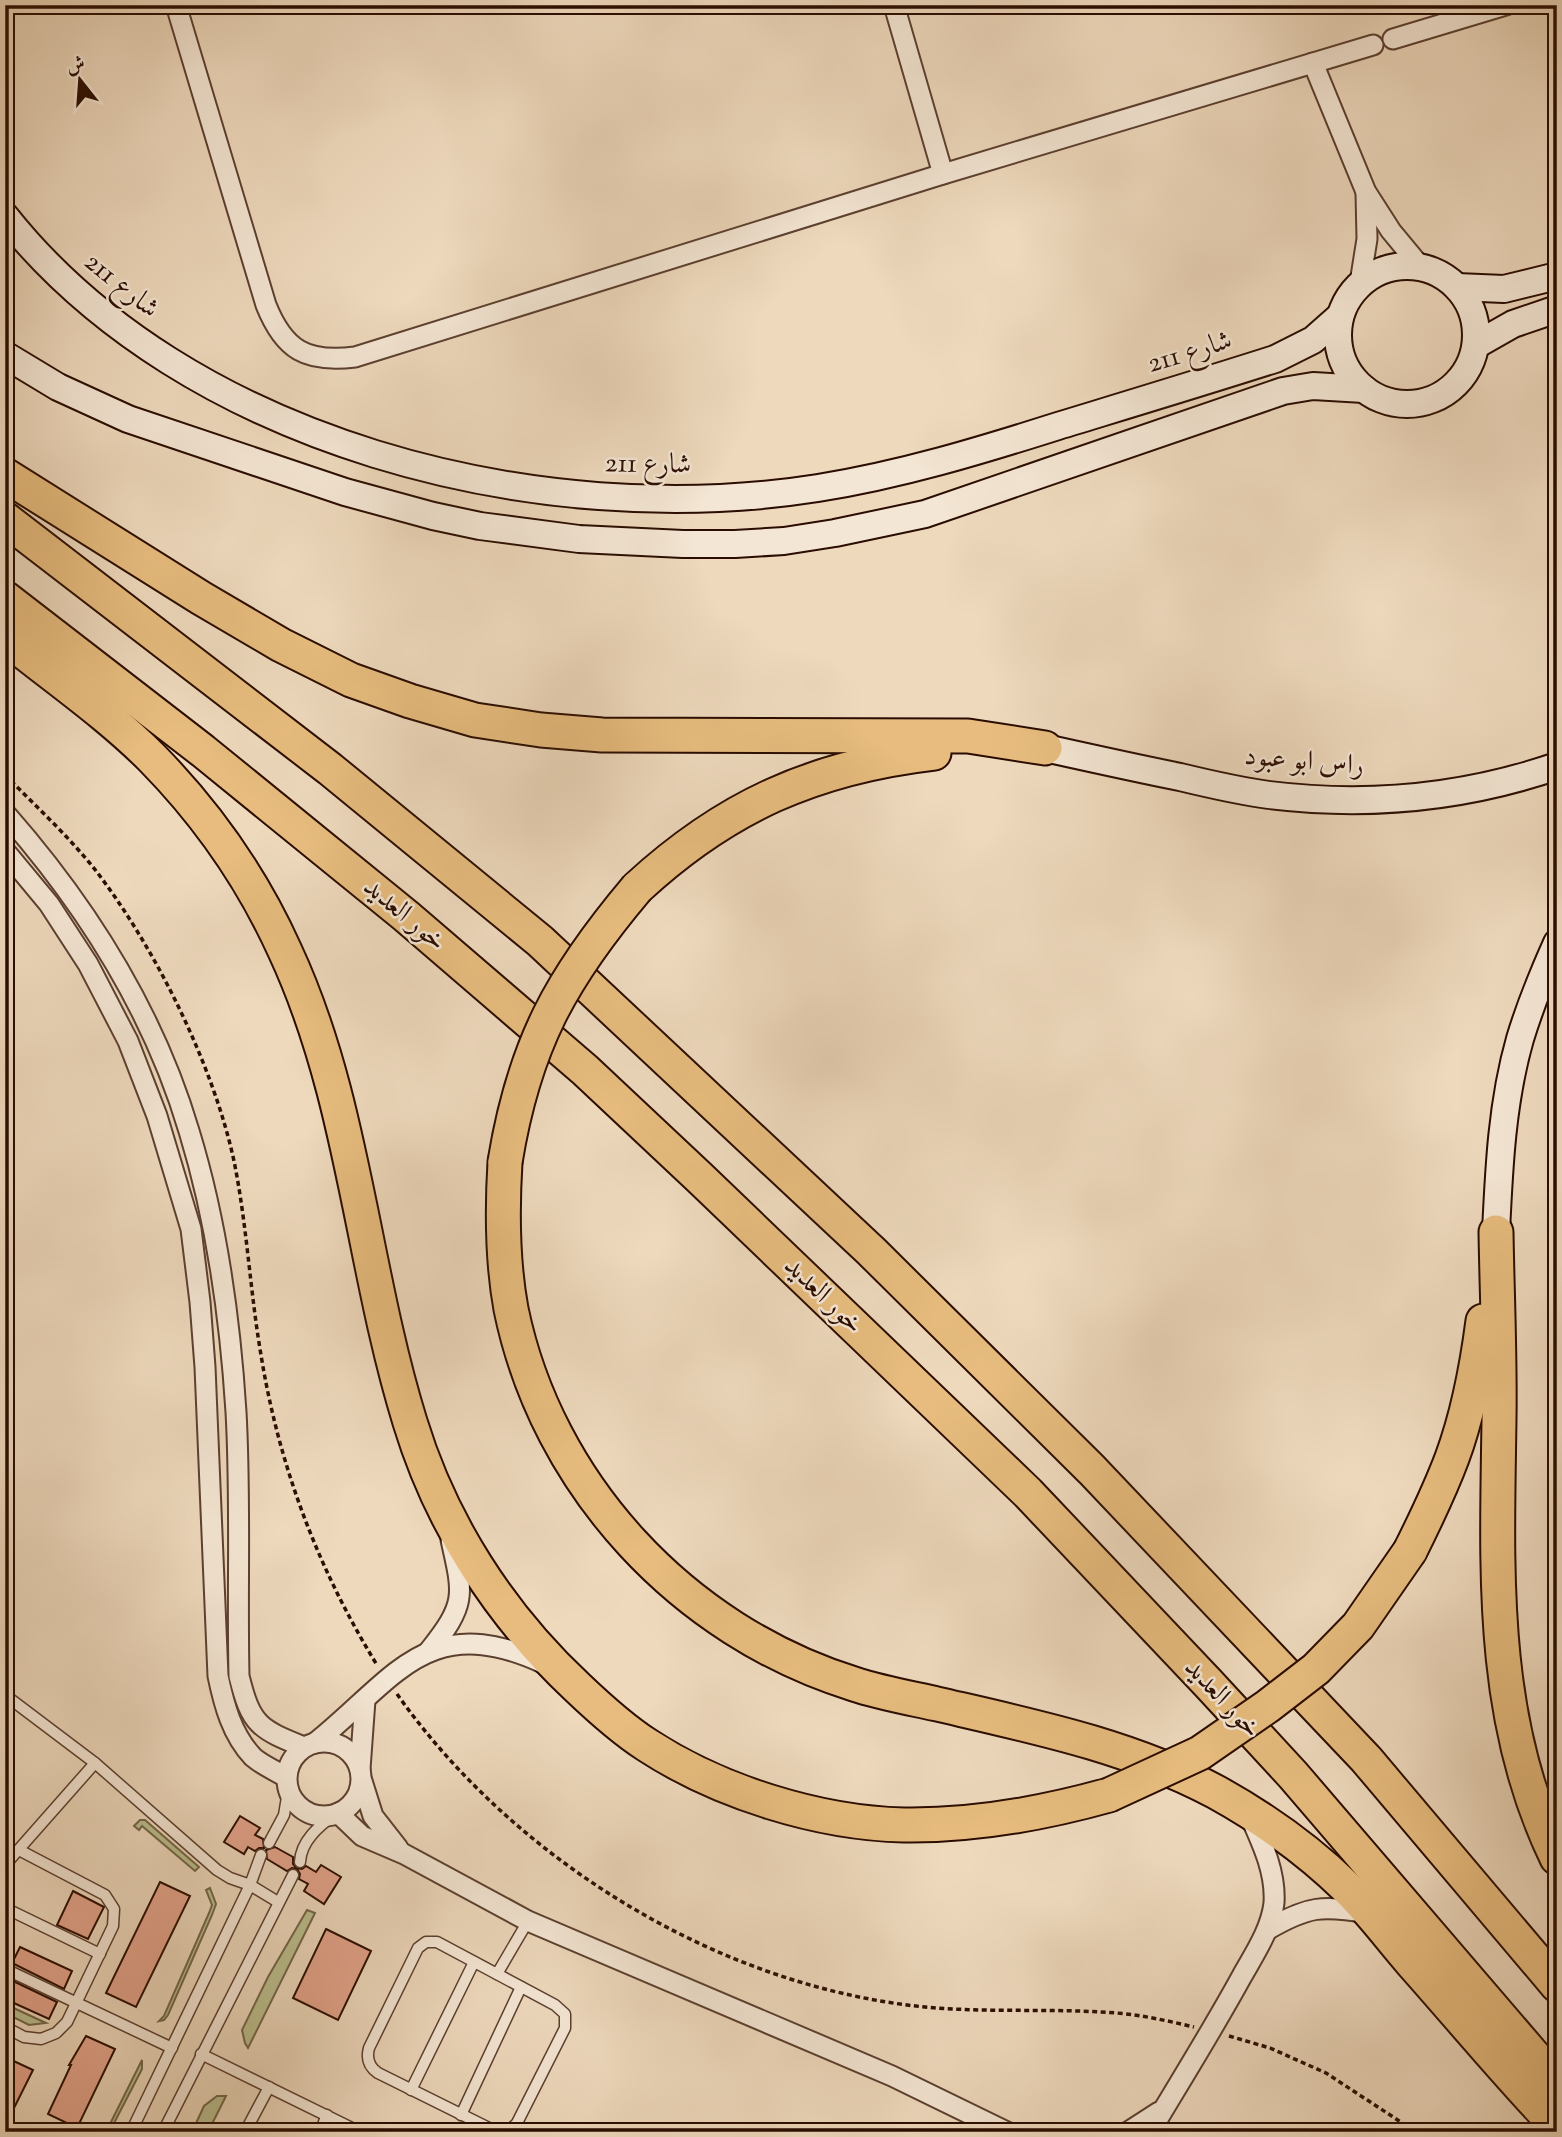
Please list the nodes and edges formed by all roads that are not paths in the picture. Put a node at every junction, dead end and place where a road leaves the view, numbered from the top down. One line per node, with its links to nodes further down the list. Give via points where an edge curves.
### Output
1 (176, 5): 7 (street, via 266,305 276,329 293,347 316,357 355,358)
2 (894, 5): 7 (street)
3 (1506, 5): 4 (street)
4 (1393, 39)
5 (1373, 45): 6 (street)
6 (1313, 63): 7 (street); 8 (street)
7 (943, 174)
8 (1366, 192): 10 (street); 12 (street, via 1367,239)
9 (5, 216): 15 (main road, شارع 211, via 57,274 114,324 169,361 272,415 354,446 446,472 584,495 677,499 770,494 909,470 1275,359 1313,340)
10 (1420, 266): 12 (main road, via 1394,266); 13 (main road)
11 (1557, 275): 13 (main road, via 1504,289)
12 (1360, 283): 15 (main road)
13 (1457, 286): 16 (main road, via 1473,314)
14 (1557, 309): 16 (main road, via 1513,324)
15 (1339, 317): 18 (main road, via 1340,357)
16 (1476, 345): 18 (main road, via 1459,380 1426,401 1400,404)
17 (5, 355): 18 (main road, via 69,393 128,419 387,504 530,534 682,544 784,541 880,524 937,510 1283,391 1320,386)
18 (1364, 390)
19 (5, 475): 23 (highway, via 281,645 352,680 475,720 602,735 968,736)
20 (5, 519): 58 (highway, via 330,769 540,942 861,1241 1092,1470 1366,1759)
21 (5, 598): 64 (highway, خور العديد, via 406,916 701,1178 1028,1493 1311,1796)
22 (5, 637): 29 (highway, via 152,758 220,839 286,951 323,1046 396,1373 426,1470)
23 (1045, 748): 24 (main road, راس ابو عبود, via 1268,795 1326,799 1458,793); 38 (highway, bridge, via 895,757 786,789 736,812 637,888 604,927 556,999 520,1086 505,1162 502,1212 511,1308 540,1404 593,1496 661,1573 749,1639 856,1685 1128,1754 1189,1779)
24 (1557, 766)
25 (5, 813): 34 (street, via 60,879 125,982 156,1043 189,1128 222,1278 232,1364 238,1465 239,1676 246,1702 268,1732)
26 (5, 851): 37 (street, via 49,904 88,964 128,1041 178,1180 191,1229 200,1302 218,1676 225,1709 239,1739 255,1759)
27 (1557, 943): 28 (main road, via 1520,1040 1507,1100)
28 (1496, 1232): 31 (highway, bridge, via 1469,1399 1453,1455 1410,1551 1358,1626 1316,1669 1200,1753 1109,1795 1030,1814 966,1824 900,1825 831,1816 764,1800 699,1775 645,1744); 44 (highway, via 1498,1608 1515,1730 1530,1792)
29 (444, 1509): 30 (street, via 460,1599 456,1613); 31 (highway, via 489,1586)
30 (429, 1651): 31 (street, via 476,1644 522,1654); 33 (street, via 386,1679)
31 (560, 1671)
32 (5, 1695): 35 (lane)
33 (365, 1700): 34 (street); 36 (street)
34 (310, 1745): 36 (street, via 339,1745 353,1754); 37 (street, via 291,1760)
35 (95, 1763): 41 (lane); 48 (lane, via 217,1870)
36 (361, 1775): 39 (street, via 355,1800); 42 (street, via 377,1825)
37 (287, 1784): 39 (street, via 292,1799 306,1812); 40 (lane, via 284,1815)
38 (1248, 1812): 51 (highway, via 1324,1867); 53 (street, via 1274,1887)
39 (336, 1814): 42 (street, via 362,1836); 45 (lane, via 312,1836)
40 (269, 1843)
41 (19, 1850): 46 (lane); 54 (lane, via 99,1890 111,1901 115,1918)
42 (404, 1854): 52 (street)
43 (261, 1856): 48 (lane)
44 (1557, 1858)
45 (300, 1862)
46 (5, 1865)
47 (293, 1875): 49 (lane)
48 (250, 1885): 49 (lane); 62 (lane)
49 (278, 1902): 63 (lane)
50 (5, 1908): 54 (lane)
51 (1368, 1913): 53 (street, via 1322,1907); 70 (highway)
52 (528, 1921): 57 (lane); 77 (street, via 892,2076)
53 (1267, 1930): 67 (street)
54 (100, 1955): 60 (lane)
55 (474, 1962): 57 (lane); 66 (lane); 66 (lane, via 437,1942 418,1948 368,2054 373,2070)
56 (5, 1969): 60 (lane)
57 (497, 1974): 59 (lane)
58 (1557, 1984)
59 (522, 1987): 68 (lane); 76 (lane, via 559,2007 566,2024 517,2123)
60 (75, 2003): 61 (lane, via 62,2029 49,2037 32,2039); 62 (lane)
61 (5, 2028)
62 (172, 2048): 71 (lane)
63 (201, 2054): 65 (lane); 72 (lane)
64 (1557, 2083)
65 (268, 2087): 69 (lane); 73 (lane)
66 (411, 2090): 68 (lane)
67 (1166, 2107): 78 (street); 79 (street)
68 (461, 2115): 76 (lane)
69 (327, 2116): 74 (lane); 75 (lane)
70 (1557, 2126)
71 (131, 2132)
72 (163, 2132)
73 (245, 2132)
74 (320, 2132)
75 (360, 2132)
76 (500, 2132)
77 (1007, 2132)
78 (1128, 2132)
79 (1150, 2132)

